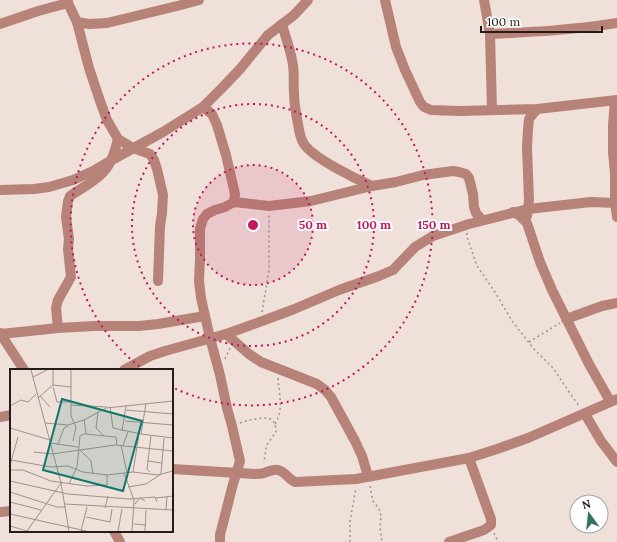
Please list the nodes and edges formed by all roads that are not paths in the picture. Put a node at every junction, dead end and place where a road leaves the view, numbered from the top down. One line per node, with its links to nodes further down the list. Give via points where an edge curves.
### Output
1 (199, 0): 6 (street, via 107,23)
2 (308, 0): 9 (street)
3 (385, 0): 14 (street, via 396,47 424,107 440,111)
4 (484, 0): 10 (street)
5 (68, 2): 6 (street); 8 (street)
6 (77, 22): 15 (street, via 88,68)
7 (617, 23): 10 (street)
8 (0, 24)
9 (282, 24): 12 (street, via 268,35 223,88); 18 (street, via 292,60 295,104 299,131 304,144 329,163)
10 (490, 34): 14 (street)
11 (616, 101): 13 (street); 21 (street, via 613,145)
12 (203, 107): 16 (street); 20 (street, via 212,114 217,125 235,194)
13 (537, 109): 14 (street); 22 (street, via 529,119 528,129)
14 (492, 110)
15 (118, 139): 16 (street); 17 (street)
16 (133, 148): 17 (street); 27 (street, via 150,154 154,160 164,195)
17 (110, 161): 19 (street, via 73,180 49,187); 31 (street, via 100,176 70,196 68,201 66,217 71,277 58,300)
18 (372, 186): 20 (street, via 311,201 269,206); 25 (street, via 453,171 466,174 476,213)
19 (0, 190)
20 (234, 202): 29 (street, via 207,214 200,229 199,281)
21 (616, 203): 22 (street, via 591,202); 24 (street)
22 (528, 209): 23 (street); 26 (street)
23 (513, 212): 25 (street); 26 (street)
24 (617, 217)
25 (482, 220): 33 (street, via 422,242 393,270)
26 (527, 223): 30 (street, via 540,262)
27 (158, 281)
28 (617, 302): 30 (street)
29 (205, 316): 31 (street, via 139,326); 34 (street)
30 (566, 319): 37 (street, via 589,364)
31 (58, 328): 32 (street)
32 (0, 333): 35 (street)
33 (226, 334): 34 (street); 45 (street, via 261,362 317,384 325,390 355,441)
34 (210, 338): 36 (street, via 158,353); 44 (street, via 240,461)
35 (23, 369)
36 (126, 369)
37 (614, 400): 38 (street)
38 (585, 414): 41 (street, via 528,438); 42 (street)
39 (10, 415): 40 (street)
40 (0, 417)
41 (469, 458): 45 (street); 51 (street, via 491,525 484,530)
42 (617, 462)
43 (173, 469): 44 (street)
44 (236, 473): 45 (street, via 255,474 278,469 295,482 356,479); 50 (street)
45 (368, 476)
46 (10, 511): 47 (street)
47 (0, 512)
48 (115, 532): 49 (street)
49 (120, 542)
50 (220, 542)
51 (448, 542)

